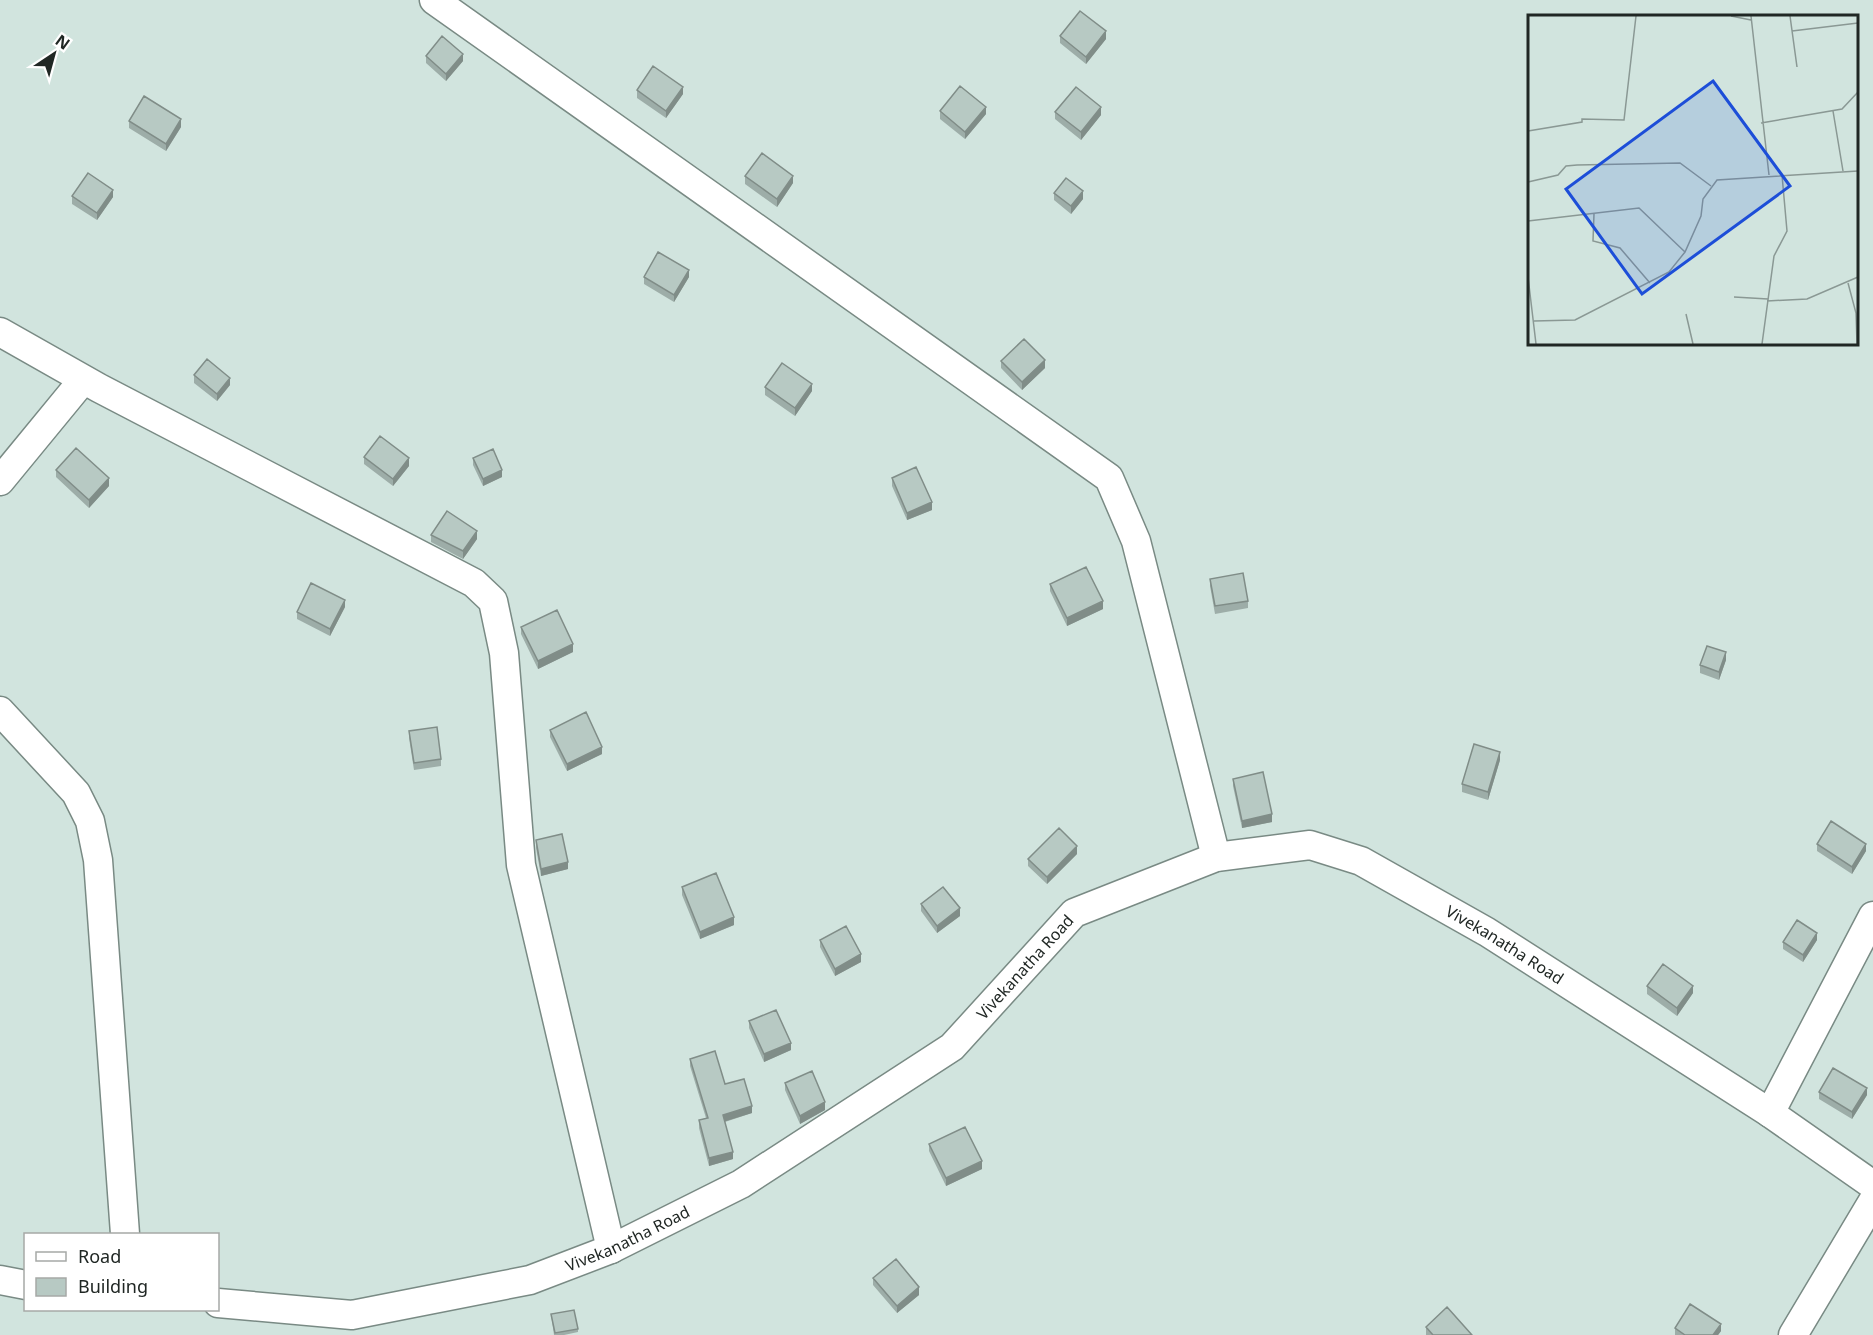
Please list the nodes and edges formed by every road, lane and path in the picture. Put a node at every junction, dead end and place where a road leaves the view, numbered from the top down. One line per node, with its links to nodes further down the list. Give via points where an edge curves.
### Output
1 (434, 0): 6 (street, via 1109,478 1136,541)
2 (0, 332): 3 (street)
3 (83, 380): 4 (street); 12 (street, via 474,583 493,601 504,653 521,865)
4 (0, 481)
5 (0, 711): 11 (street, via 76,793 90,820 98,860)
6 (1216, 857): 8 (street, Vivekanatha Road, via 1310,845 1361,861 1487,932); 12 (street, Vivekanatha Road, via 1074,913 952,1047 741,1184)
7 (1873, 916): 8 (street)
8 (1770, 1113): 9 (street, Vivekanatha Road)
9 (1873, 1185)
10 (1873, 1201): 16 (street)
11 (125, 1233)
12 (610, 1249): 15 (street, Vivekanatha Road, via 530,1280 352,1315)
13 (0, 1280): 14 (street)
14 (24, 1285)
15 (219, 1303)
16 (1793, 1335)

